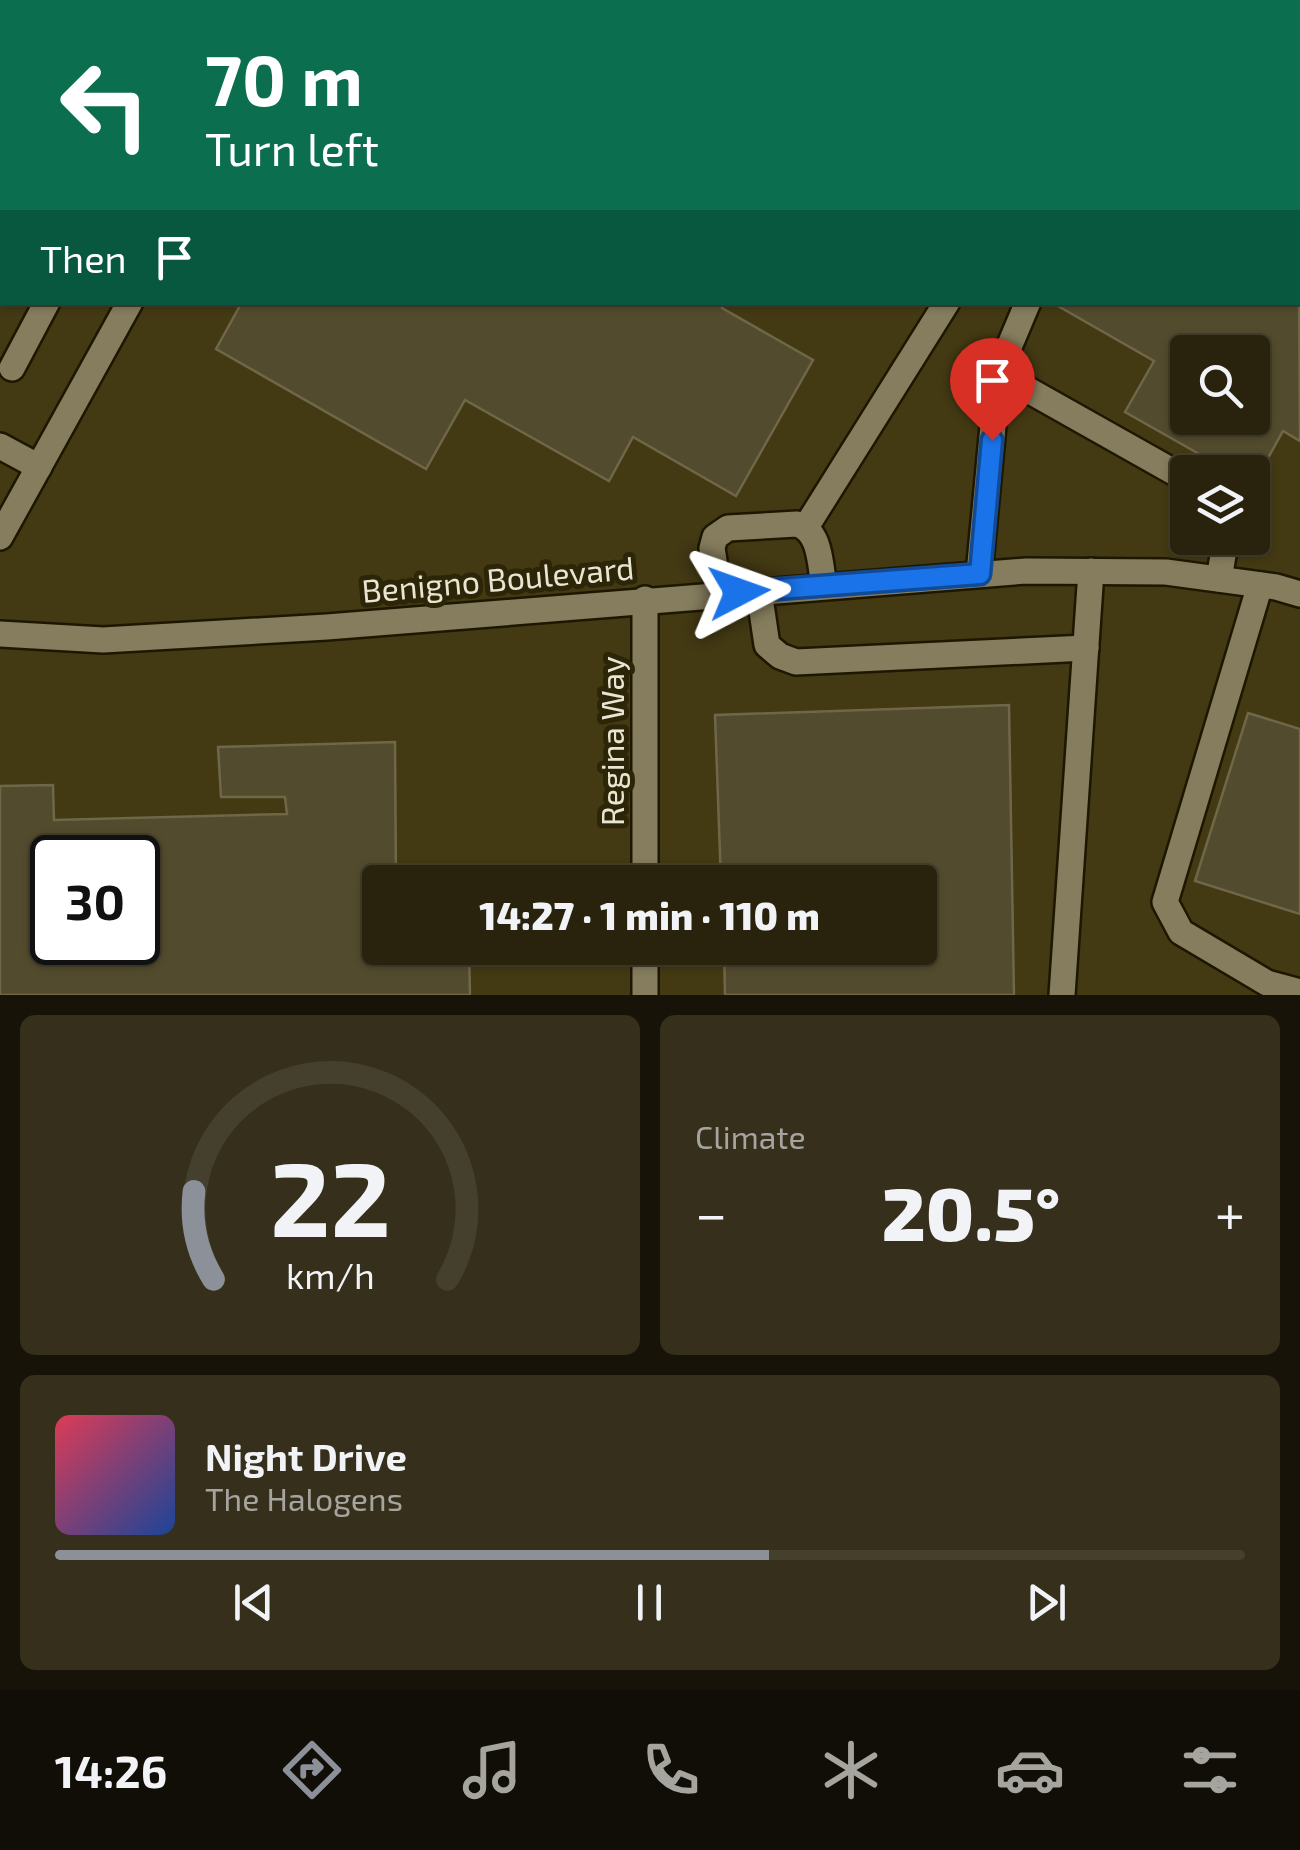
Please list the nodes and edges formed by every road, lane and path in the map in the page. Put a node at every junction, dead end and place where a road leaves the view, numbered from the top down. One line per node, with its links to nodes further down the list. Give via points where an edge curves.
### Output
1 (45, 305): 5 (street)
2 (945, 305): 10 (street)
3 (1027, 305): 6 (street)
4 (122, 306): 8 (street)
5 (12, 368)
6 (998, 373): 9 (street); 14 (street)
7 (0, 446): 8 (street)
8 (39, 467): 11 (street)
9 (1170, 470)
10 (806, 527): 17 (street); 19 (street, via 728,528 716,537)
11 (0, 537)
12 (1223, 555): 15 (street)
13 (1091, 572): 14 (street, Benigno Boulevard); 15 (street, Benigno Boulevard); 23 (street)
14 (980, 574): 17 (street, Benigno Boulevard)
15 (1219, 579): 16 (street, Benigno Boulevard)
16 (1260, 585): 20 (street, Benigno Boulevard); 26 (street, via 1165,902 1181,932 1268,983)
17 (824, 586): 18 (street, Benigno Boulevard)
18 (759, 591): 19 (street, Benigno Boulevard); 23 (street, via 767,645 796,662)
19 (719, 594): 21 (street, Benigno Boulevard)
20 (1300, 594)
21 (646, 600): 22 (street, Benigno Boulevard, via 103,640); 24 (street, Regina Way)
22 (0, 634)
23 (1086, 648): 28 (street)
24 (646, 865)
25 (646, 965): 27 (street)
26 (1300, 992)
27 (646, 995)
28 (1062, 995)

